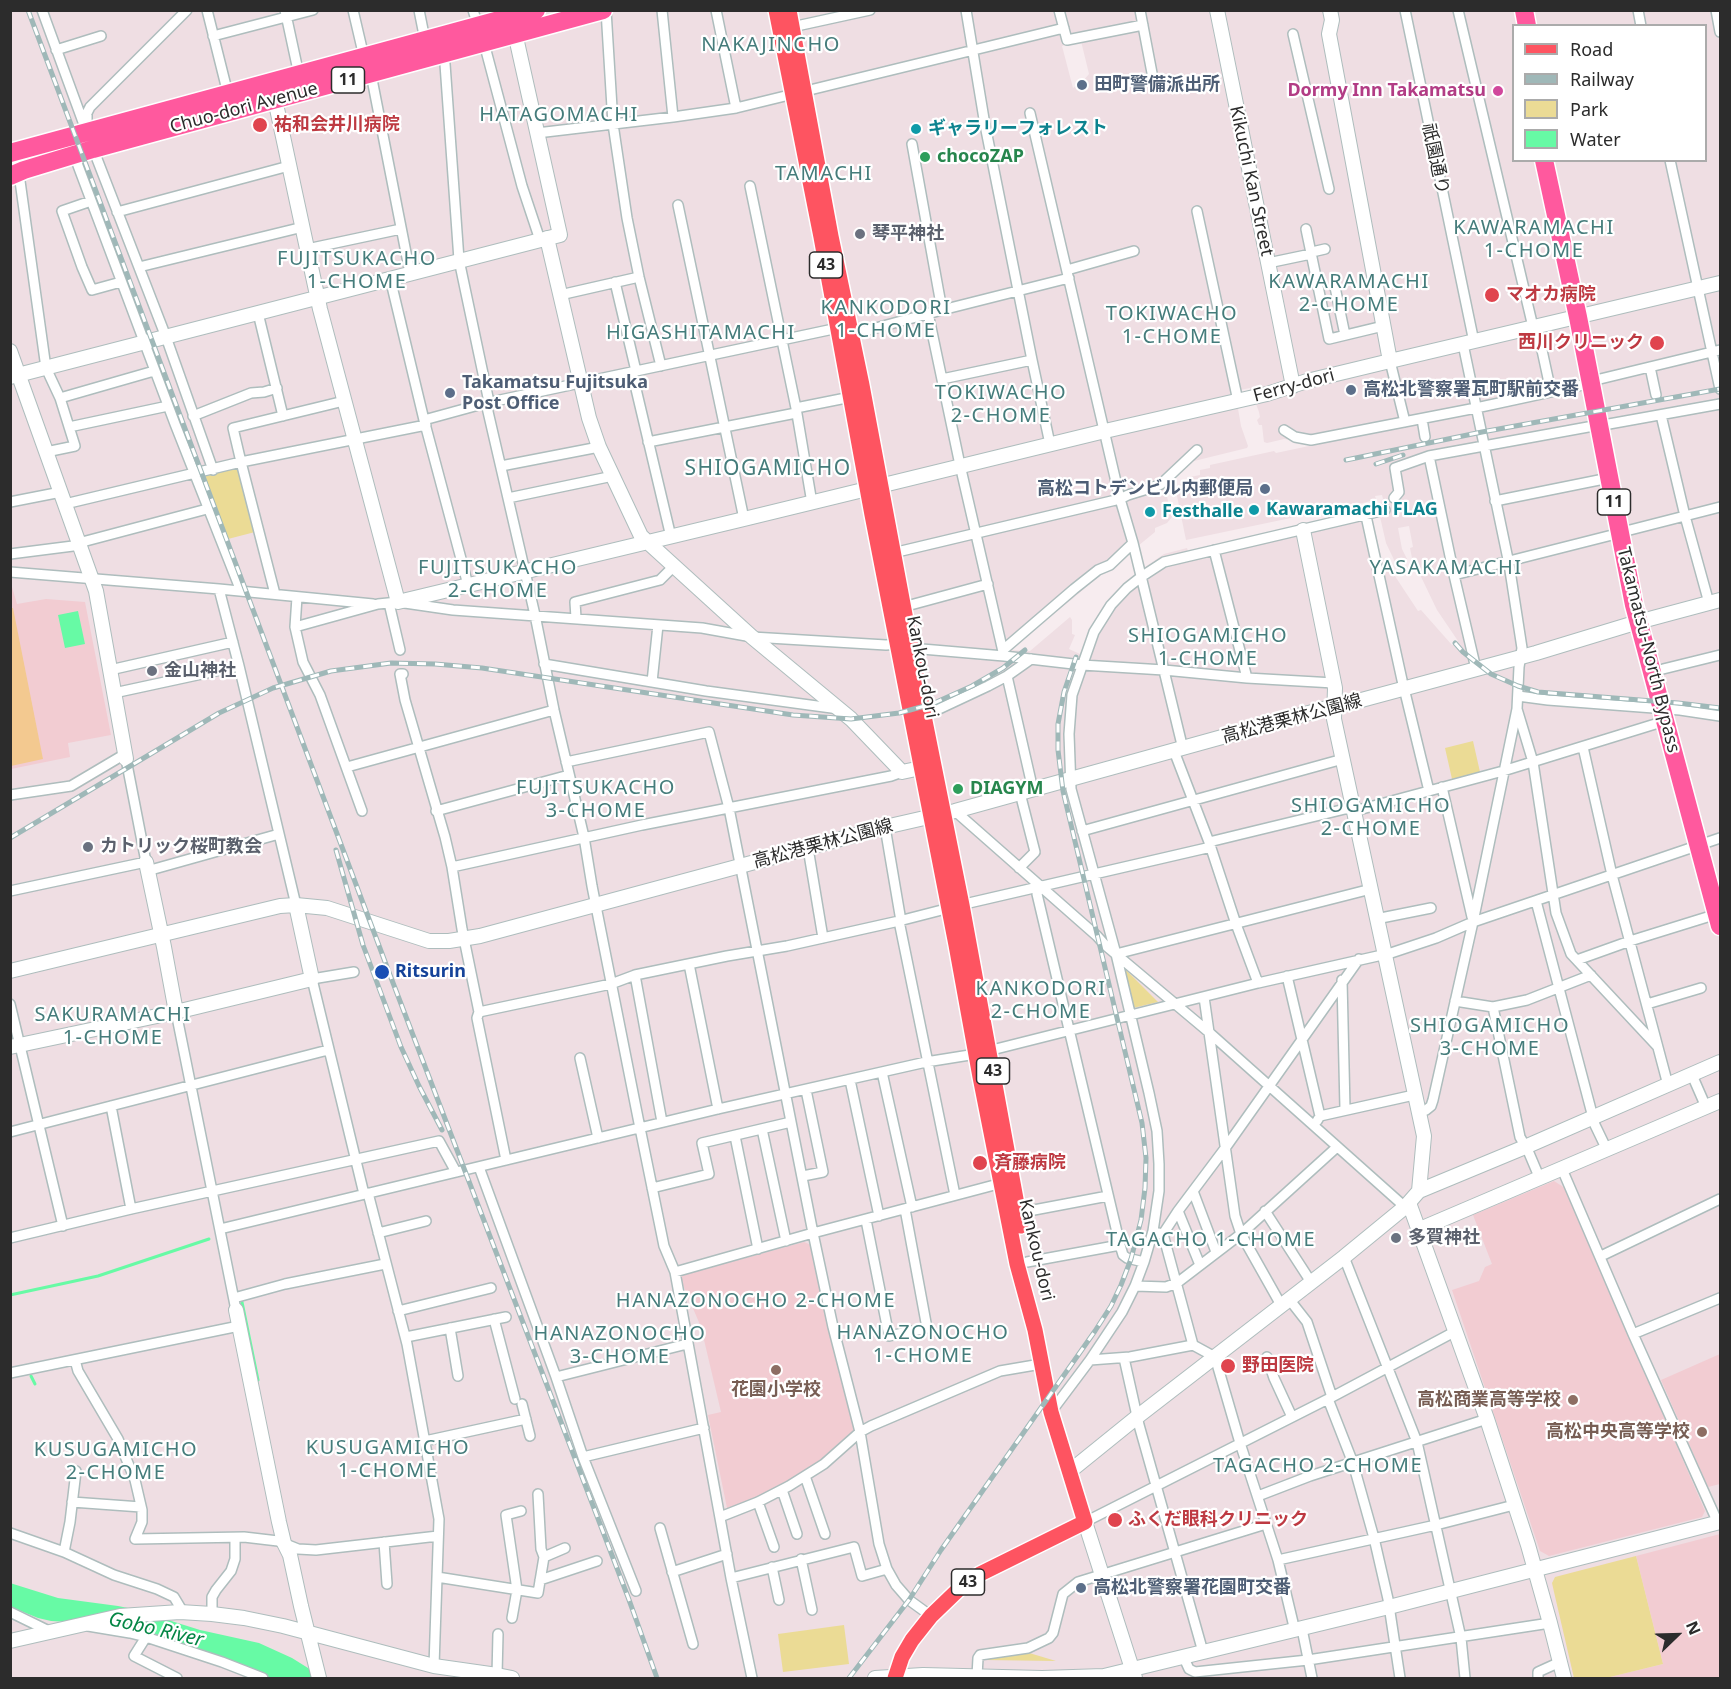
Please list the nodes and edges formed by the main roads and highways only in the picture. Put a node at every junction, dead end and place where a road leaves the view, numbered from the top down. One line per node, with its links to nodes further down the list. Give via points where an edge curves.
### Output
1 (536, 10): 5 (highway, Chuo-dori Avenue / 11)
2 (605, 10): 5 (highway, Chuo-dori Avenue / 11)
3 (776, 10): 9 (main road, Kankou-dori / 43)
4 (789, 10): 9 (main road, Kankou-dori / 43)
5 (512, 21): 6 (highway, Chuo-dori Avenue / 11)
6 (479, 26): 7 (highway, Chuo-dori Avenue / 11, via 429,39); 7 (highway, Chuo-dori Avenue / 11, via 442,54)
7 (368, 66): 8 (highway, Chuo-dori Avenue / 11); 8 (highway, Chuo-dori Avenue / 11, via 299,75)
8 (273, 91): 10 (highway, Chuo-dori Avenue / 11, via 228,94); 13 (highway, Chuo-dori Avenue / 11)
9 (799, 94): 15 (main road, Kankou-dori / 43)
10 (11, 153)
11 (1544, 162): 14 (highway, Takamatsu-North Bypass / 11)
12 (1554, 162): 14 (highway, Takamatsu-North Bypass / 11)
13 (14, 174)
14 (1582, 316): 16 (highway, Takamatsu-North Bypass / 11)
15 (844, 331): 17 (main road, Kankou-dori / 43, via 851,397); 17 (main road, Kankou-dori / 43, via 862,385)
16 (1604, 424): 18 (highway, Takamatsu-North Bypass / 11); 18 (highway, Takamatsu-North Bypass / 11, via 1609,478)
17 (874, 487): 20 (main road, Kankou-dori / 43); 20 (main road, Kankou-dori / 43, via 893,553 903,607)
18 (1625, 531): 19 (highway, Takamatsu-North Bypass / 11, via 1637,570)
19 (1643, 621): 21 (highway, Takamatsu-North Bypass / 11); 21 (highway, Takamatsu-North Bypass / 11, via 1663,669)
20 (905, 647): 22 (main road, Kankou-dori / 43, via 924,716); 22 (main road, Kankou-dori / 43, via 921,768)
21 (1667, 713): 23 (highway, Takamatsu-North Bypass / 11)
22 (943, 814): 26 (main road, Kankou-dori / 43, via 955,907)
23 (1709, 842): 24 (highway, Takamatsu-North Bypass / 11); 25 (highway, Takamatsu-North Bypass / 11)
24 (1720, 882)
25 (1719, 920)
26 (982, 1052): 27 (main road, Kankou-dori / 43, via 1018,1213); 27 (main road, Kankou-dori / 43, via 1017,1264)
27 (1035, 1330): 28 (main road, Kankou-dori / 43, via 1051,1412 1085,1522 980,1574 959,1589 912,1640)
28 (895, 1677)

